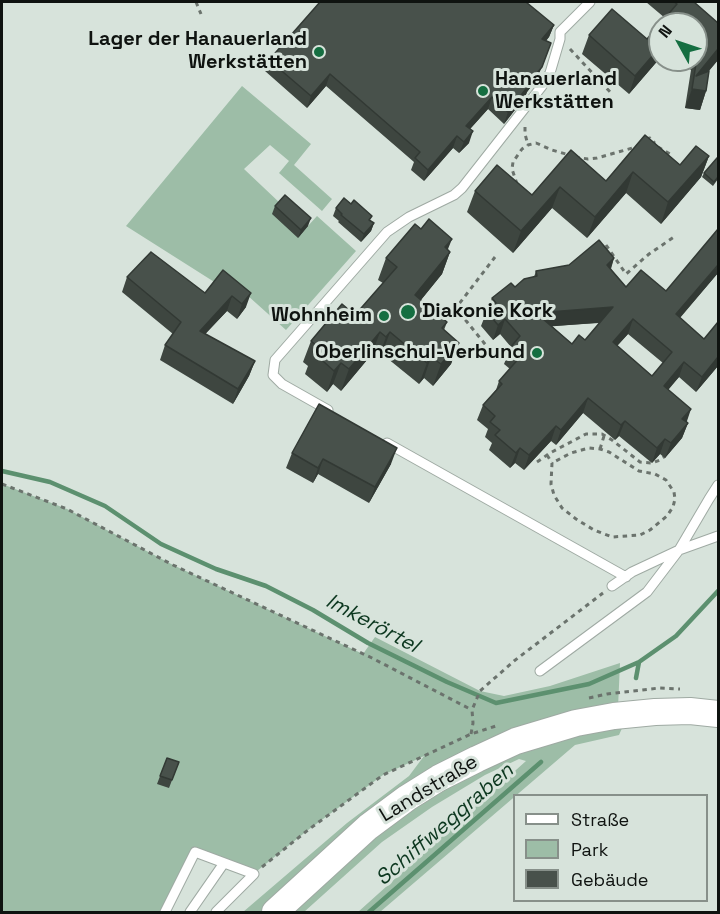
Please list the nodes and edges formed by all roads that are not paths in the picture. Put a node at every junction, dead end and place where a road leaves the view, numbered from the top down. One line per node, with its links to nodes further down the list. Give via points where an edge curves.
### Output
1 (590, 2): 2 (lane, via 560,32 550,73 542,86 462,188 387,232 275,360 273,375 282,384)
2 (334, 413)
3 (376, 437): 7 (lane)
4 (718, 485): 6 (lane)
5 (718, 536): 6 (lane)
6 (679, 550): 7 (lane); 9 (lane, via 647,592)
7 (626, 577): 8 (lane)
8 (612, 586)
9 (540, 671)
10 (718, 714): 15 (main road, Landstraße, via 690,711 614,716 516,741 407,798 368,827)
11 (224, 863): 12 (lane, via 195,852); 13 (lane); 14 (lane, via 254,874)
12 (165, 912)
13 (190, 912)
14 (216, 912)
15 (275, 912)

